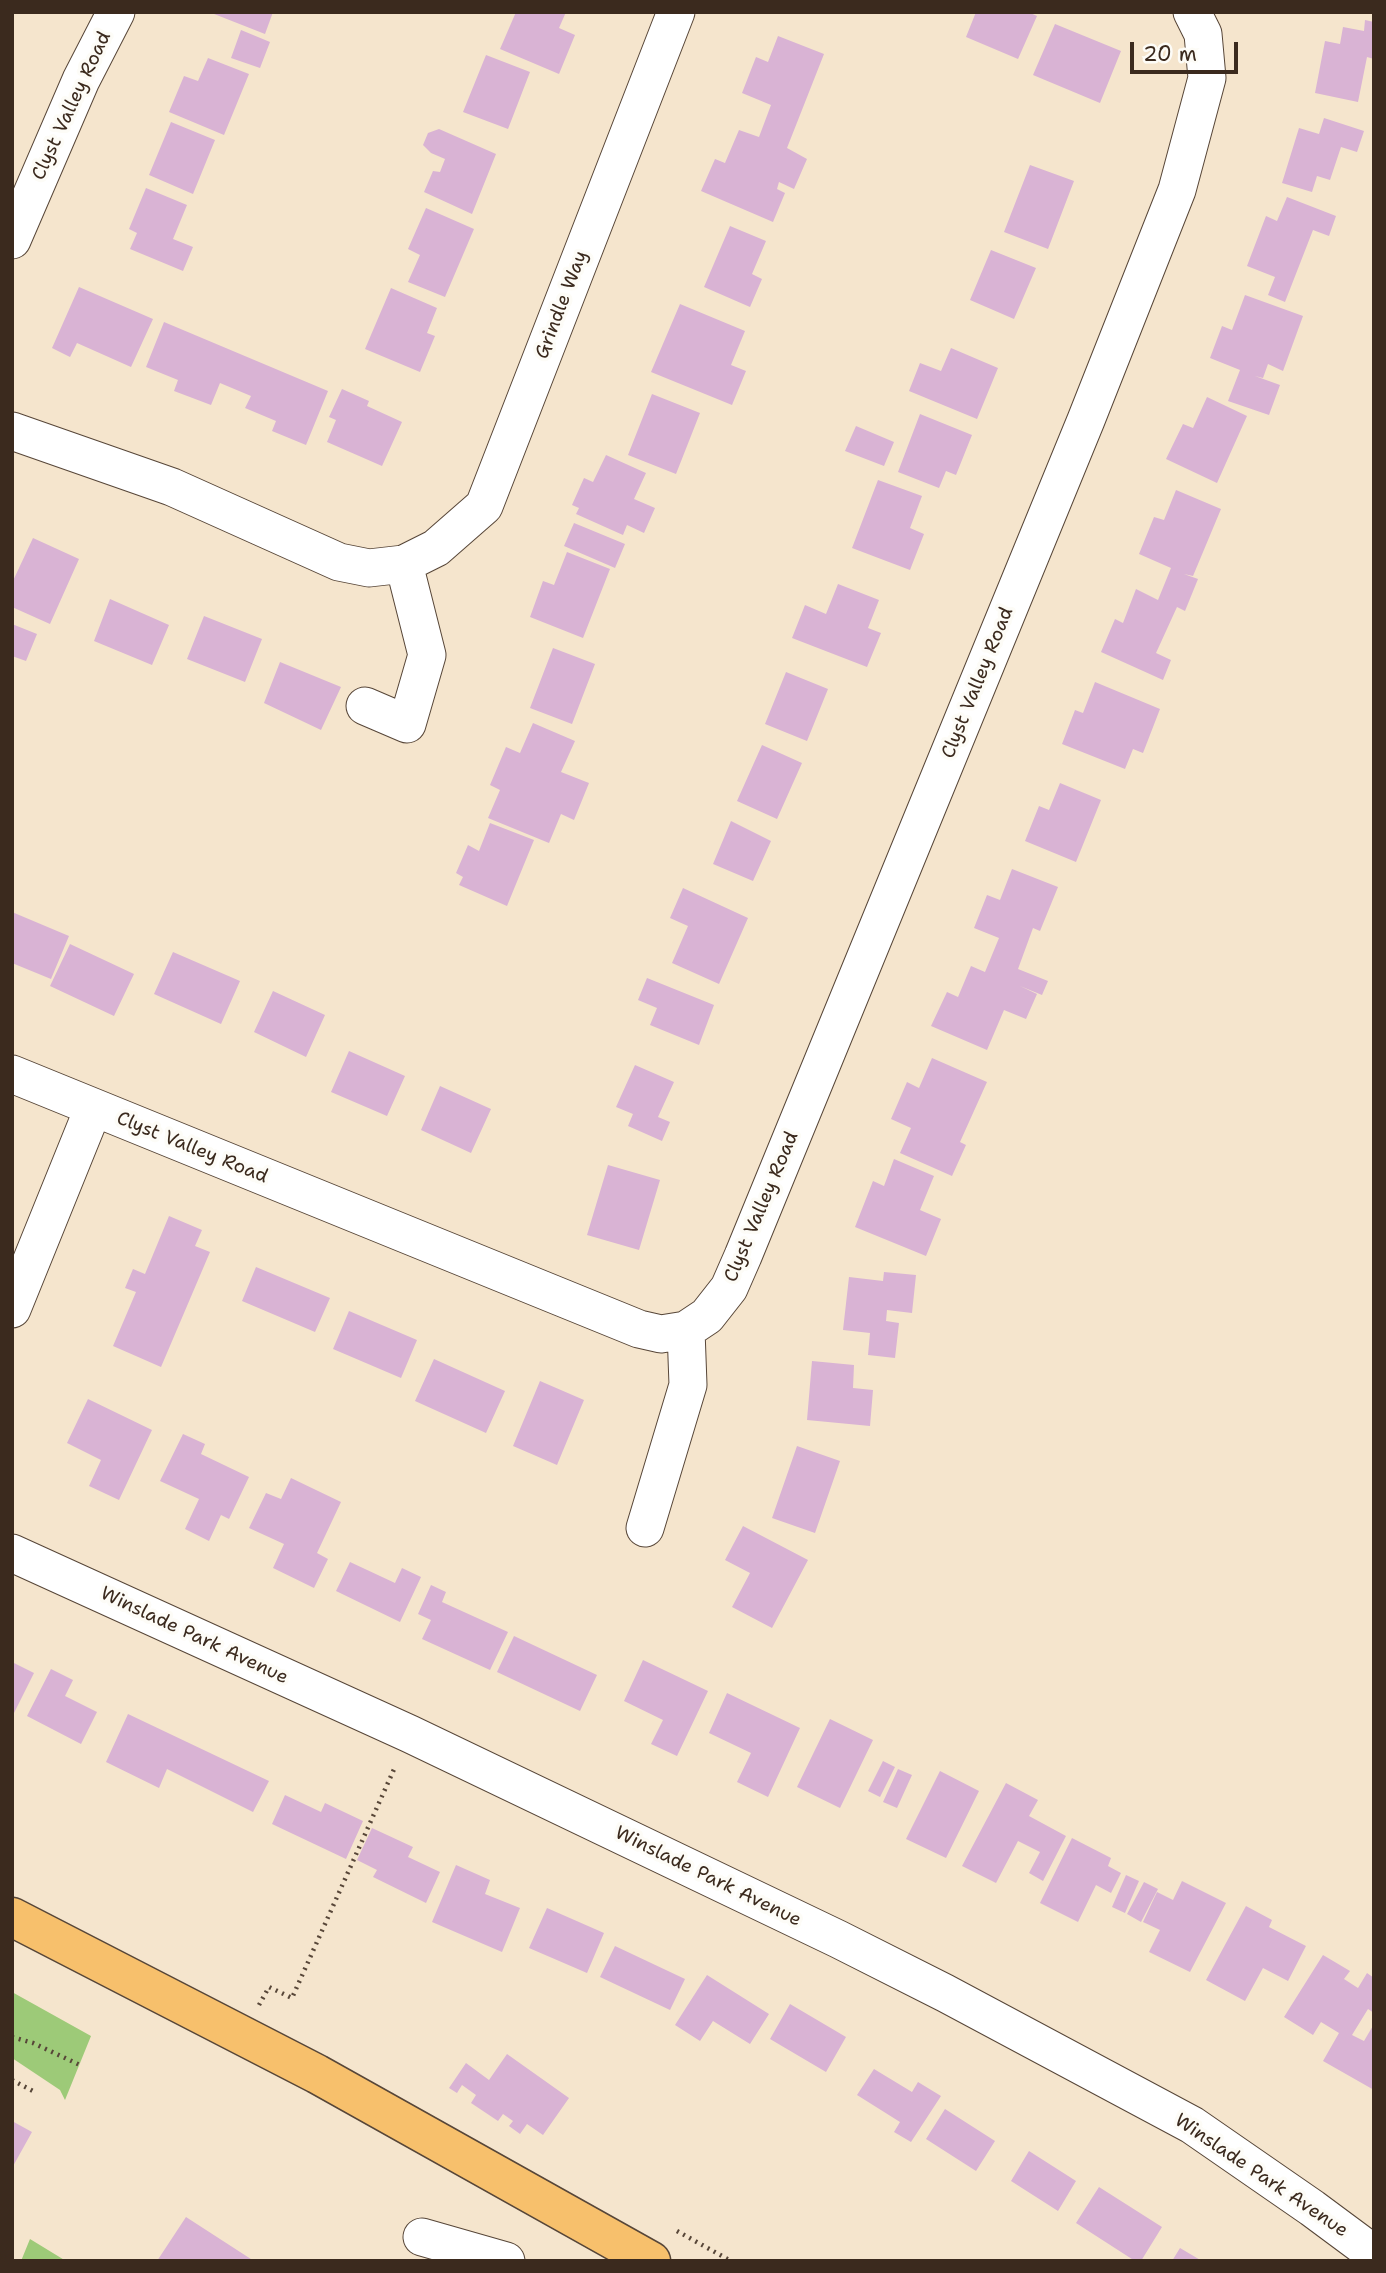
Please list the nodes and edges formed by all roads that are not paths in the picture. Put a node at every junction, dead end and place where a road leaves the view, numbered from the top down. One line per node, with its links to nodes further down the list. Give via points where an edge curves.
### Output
1 (116, 12): 4 (street, Clyst Valley Road, via 81,80)
2 (676, 12): 6 (street, Grindle Way, via 484,506 436,548)
3 (1192, 12): 11 (street, Clyst Valley Road, via 1203,34 1207,78 1177,190 743,1256 729,1288 707,1316)
4 (12, 240)
5 (12, 431): 6 (street, Grindle Way, via 172,487 339,562 369,568)
6 (404, 564): 7 (street, via 427,655 420,730)
7 (365, 706)
8 (12, 1074): 9 (street, Clyst Valley Road)
9 (93, 1109): 10 (street); 11 (street, Clyst Valley Road, via 639,1329 661,1334)
10 (12, 1309)
11 (686, 1330): 12 (street, via 688,1385)
12 (645, 1528)
13 (12, 1553): 16 (street, Winslade Park Avenue, via 410,1734 946,1993 1180,2119)
14 (12, 1916): 18 (main road, via 329,2080)
15 (422, 2237): 17 (street)
16 (1374, 2254)
17 (506, 2261)
18 (651, 2261)

